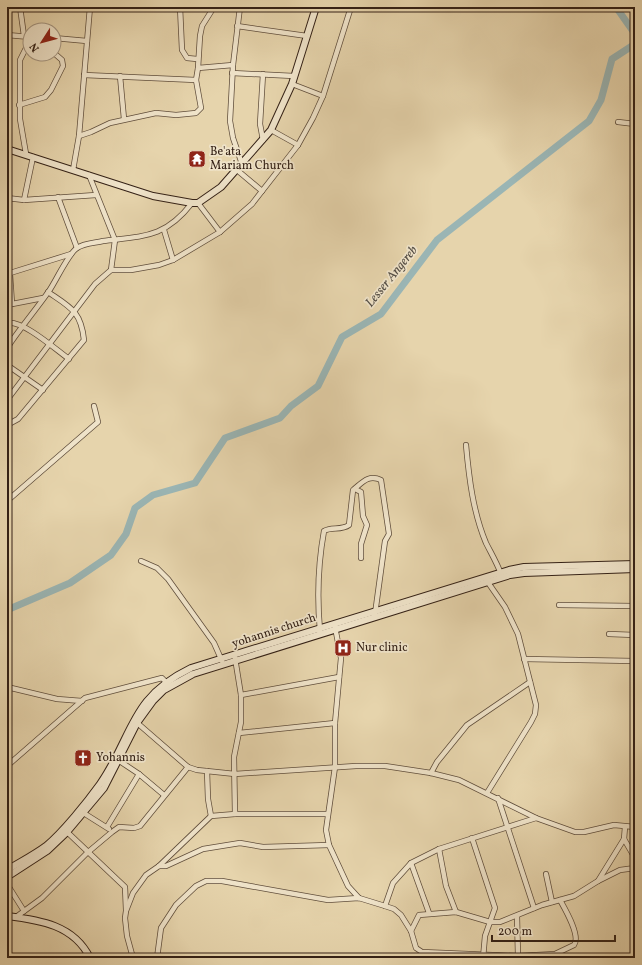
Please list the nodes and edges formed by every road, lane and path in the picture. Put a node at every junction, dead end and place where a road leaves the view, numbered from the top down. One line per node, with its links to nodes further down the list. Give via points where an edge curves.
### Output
1 (20, 7): 8 (street)
2 (90, 7): 14 (street)
3 (180, 7): 16 (street, via 182,50 187,58)
4 (214, 7): 16 (street, via 202,26)
5 (240, 7): 9 (street)
6 (316, 7): 12 (street)
7 (351, 7): 27 (street)
8 (22, 22)
9 (237, 26): 12 (street); 18 (street)
10 (7, 34): 11 (street)
11 (22, 36)
12 (307, 36): 24 (street)
13 (62, 39): 14 (street)
14 (87, 41): 22 (street)
15 (22, 56): 28 (street)
16 (197, 59): 19 (street)
17 (62, 60): 28 (street, via 63,66 45,97)
18 (233, 65): 19 (street); 20 (street)
19 (198, 68): 25 (street)
20 (232, 73): 21 (street); 39 (street, via 230,121)
21 (263, 74): 24 (street); 34 (street, via 260,124)
22 (84, 76): 23 (street); 33 (street)
23 (120, 76): 25 (street); 29 (street)
24 (294, 76): 26 (street)
25 (196, 80): 29 (street, via 201,103 201,108 196,113 156,113)
26 (292, 84): 27 (street); 32 (street)
27 (323, 96): 35 (street)
28 (19, 105): 37 (street)
29 (124, 119): 33 (street)
30 (618, 122): 31 (street)
31 (635, 124)
32 (271, 130): 34 (street); 35 (street)
33 (79, 136): 40 (street)
34 (263, 140): 39 (street)
35 (298, 145): 43 (street)
36 (7, 149): 37 (street)
37 (26, 154): 38 (street)
38 (33, 157): 40 (street); 47 (street)
39 (242, 164): 41 (street)
40 (73, 170): 42 (street)
41 (237, 170): 43 (street); 48 (street, via 221,188)
42 (89, 174): 44 (street); 48 (street, via 153,196)
43 (262, 191): 50 (street, via 252,204)
44 (96, 195): 45 (street); 51 (street)
45 (58, 197): 47 (street); 52 (street)
46 (7, 198): 47 (street)
47 (24, 200)
48 (195, 203): 49 (street); 50 (street)
49 (164, 230): 51 (street, via 151,235); 54 (street)
50 (220, 232): 54 (street)
51 (115, 240): 52 (street); 56 (street)
52 (77, 248): 53 (street)
53 (71, 254): 57 (street); 58 (street)
54 (173, 260): 56 (street, via 131,270)
55 (7, 261): 57 (street)
56 (111, 270): 61 (street, via 95,284)
57 (8, 274): 60 (street)
58 (48, 292): 59 (street); 61 (street)
59 (43, 298): 60 (street); 63 (street)
60 (10, 304)
61 (74, 310): 64 (street); 66 (street, via 80,320 84,340)
62 (7, 324): 63 (street, via 12,322)
63 (22, 326): 64 (street); 65 (street)
64 (49, 344): 66 (street); 68 (street)
65 (7, 348)
66 (69, 358): 69 (street)
67 (7, 365): 68 (street)
68 (24, 377): 69 (street); 70 (street)
69 (43, 390): 72 (street, via 18,419)
70 (7, 400)
71 (94, 406): 75 (street, via 98,422)
72 (7, 425)
73 (466, 445): 80 (street, via 469,480 480,524)
74 (354, 489): 76 (street, via 361,492 363,516 367,526 361,544); 84 (street, via 369,478 375,477 380,480 389,534 384,541 385,550); 86 (street, via 351,493 349,525 324,531 317,599)
75 (7, 501)
76 (361, 558)
77 (141, 561): 92 (street, via 162,572 214,643)
78 (635, 564): 80 (street, via 524,567)
79 (635, 569): 80 (street)
80 (501, 575): 81 (street)
81 (486, 580): 84 (street); 90 (street, via 515,627)
82 (559, 605): 83 (street)
83 (635, 606)
84 (375, 614): 85 (street)
85 (335, 627): 86 (street); 93 (street, via 341,658)
86 (320, 632): 89 (street)
87 (609, 634): 88 (street)
88 (635, 635)
89 (235, 659): 92 (street); 97 (street)
90 (524, 659): 91 (street); 94 (street)
91 (635, 661)
92 (222, 662): 95 (street)
93 (340, 677): 97 (street); 100 (street)
94 (530, 682): 107 (street, via 467,725); 110 (street, via 536,705 535,714)
95 (168, 685): 98 (street, via 162,678 85,698); 99 (street)
96 (7, 687): 98 (street, via 57,699)
97 (240, 695): 101 (street)
98 (82, 701): 103 (street)
99 (135, 721): 102 (street); 104 (street); 113 (street, via 109,769)
100 (335, 723): 101 (street); 105 (street)
101 (239, 734): 109 (street, via 234,757)
102 (118, 760): 108 (street); 113 (street, via 104,788)
103 (7, 766)
104 (188, 767): 106 (street); 111 (street)
105 (335, 767): 107 (street, via 384,766); 109 (street); 115 (street)
106 (208, 771): 109 (street); 116 (street)
107 (431, 773): 110 (street, via 459,780)
108 (139, 774): 111 (street); 118 (street)
109 (235, 774): 114 (street)
110 (487, 793): 112 (street)
111 (164, 795): 123 (street, via 140,826 119,827)
112 (498, 798): 117 (street); 119 (street)
113 (81, 811): 118 (street); 122 (street)
114 (235, 814): 115 (street); 116 (street)
115 (327, 814): 126 (street, via 326,830)
116 (211, 816): 132 (street)
117 (536, 818): 119 (street); 120 (street, via 575,832 614,825)
118 (107, 827): 123 (street)
119 (506, 827): 124 (street); 143 (street)
120 (624, 827): 121 (street); 125 (street)
121 (635, 827)
122 (65, 831): 128 (street); 130 (street, via 48,851)
123 (112, 832): 128 (street)
124 (472, 838): 127 (street); 151 (street, via 495,908)
125 (624, 839): 129 (street); 137 (street)
126 (329, 845): 132 (street, via 263,847 240,843 204,849 166,866); 139 (street, via 348,886)
127 (439, 849): 131 (street); 146 (street, via 446,886)
128 (87, 853): 144 (street, via 42,898); 145 (street, via 125,887)
129 (635, 858)
130 (29, 860): 134 (street); 136 (street)
131 (411, 863): 142 (street, via 393,883); 147 (street)
132 (159, 866): 145 (street, via 146,875 133,892)
133 (635, 868): 137 (street, via 620,870)
134 (7, 870)
135 (546, 874): 141 (street)
136 (7, 877)
137 (598, 881): 140 (street, via 574,896)
138 (7, 884): 144 (street)
139 (359, 898): 142 (street); 158 (street, via 328,900 222,881 206,881 185,895 168,917 159,935)
140 (560, 900): 141 (street); 154 (street, via 576,934 576,942)
141 (552, 902): 143 (street)
142 (385, 906): 152 (street, via 401,915)
143 (534, 908): 149 (street)
144 (24, 911): 150 (street)
145 (126, 911): 157 (street, via 127,936)
146 (456, 912): 147 (street); 151 (street)
147 (429, 913): 152 (street, via 419,915)
148 (7, 916): 150 (street)
149 (517, 916): 151 (street, via 500,922); 153 (street)
150 (16, 917): 156 (street, via 61,928 80,942)
151 (490, 922): 155 (street, via 485,936)
152 (411, 931): 155 (street, via 413,944 422,952)
153 (518, 956): 154 (street); 155 (street)
154 (555, 956)
155 (483, 957)
156 (90, 958)
157 (133, 958)
158 (157, 958)

